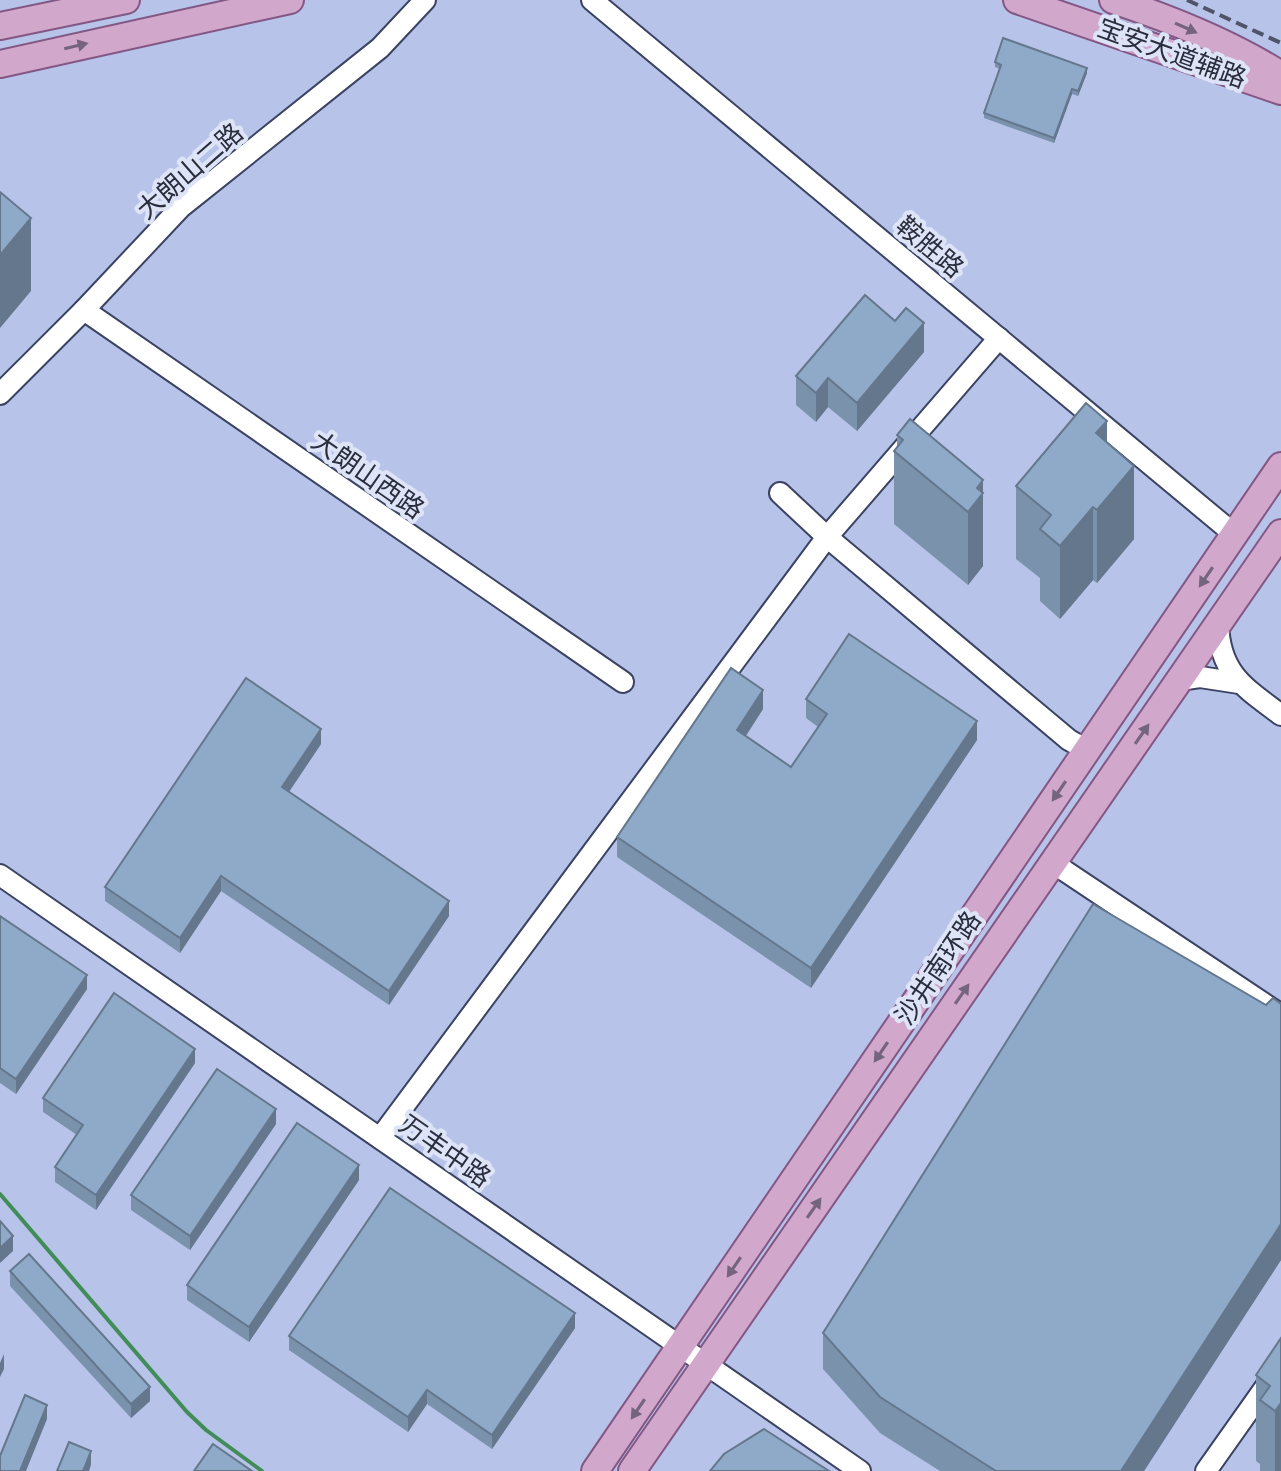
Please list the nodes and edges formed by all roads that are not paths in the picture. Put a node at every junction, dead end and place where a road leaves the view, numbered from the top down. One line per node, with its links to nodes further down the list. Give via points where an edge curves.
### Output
1 (126, 0): 8 (main road)
2 (203, 0): 9 (main road)
3 (290, 0): 9 (main road)
4 (425, 0): 13 (street, 大朗山二路, via 380,48 181,207)
5 (592, 0): 14 (street, 鞍胜路)
6 (1017, 0): 12 (main road, 宝安大道辅路)
7 (1113, 0): 11 (main road, one-way to 11, via 1207,37)
8 (0, 26)
9 (123, 35): 10 (main road, one-way to 9)
10 (0, 64)
11 (1281, 75)
12 (1281, 91)
13 (84, 310): 15 (street, 大朗山二路); 23 (street, 大朗山西路)
14 (999, 338): 19 (street, 鞍胜路); 20 (street)
15 (0, 394)
16 (1281, 466): 19 (main road, 沙井南环路)
17 (780, 493): 20 (street)
18 (1281, 533): 21 (main road, 沙井南环路)
19 (1234, 534): 26 (main road, 沙井南环路, one-way to 26)
20 (827, 537): 26 (street); 30 (street)
21 (1218, 624): 22 (main road, 沙井南环路); 24 (street, via 1220,648)
22 (1179, 680): 24 (street, via 1200,677); 27 (main road, 沙井南环路, one-way to 22)
23 (623, 682)
24 (1239, 683): 25 (street)
25 (1281, 715)
26 (1087, 750): 31 (main road, 沙井南环路, one-way to 31)
27 (1053, 863): 29 (street); 32 (main road, 沙井南环路, one-way to 27)
28 (0, 875): 30 (street, 万丰中路)
29 (1281, 1015)
30 (380, 1138): 31 (street, 万丰中路)
31 (680, 1346): 32 (street, 万丰中路); 34 (main road, 沙井南环路, one-way to 34)
32 (706, 1364): 35 (main road, 沙井南环路); 36 (street, 万丰中路)
33 (1281, 1365): 37 (street)
34 (595, 1471)
35 (632, 1471)
36 (860, 1471)
37 (1206, 1471)

